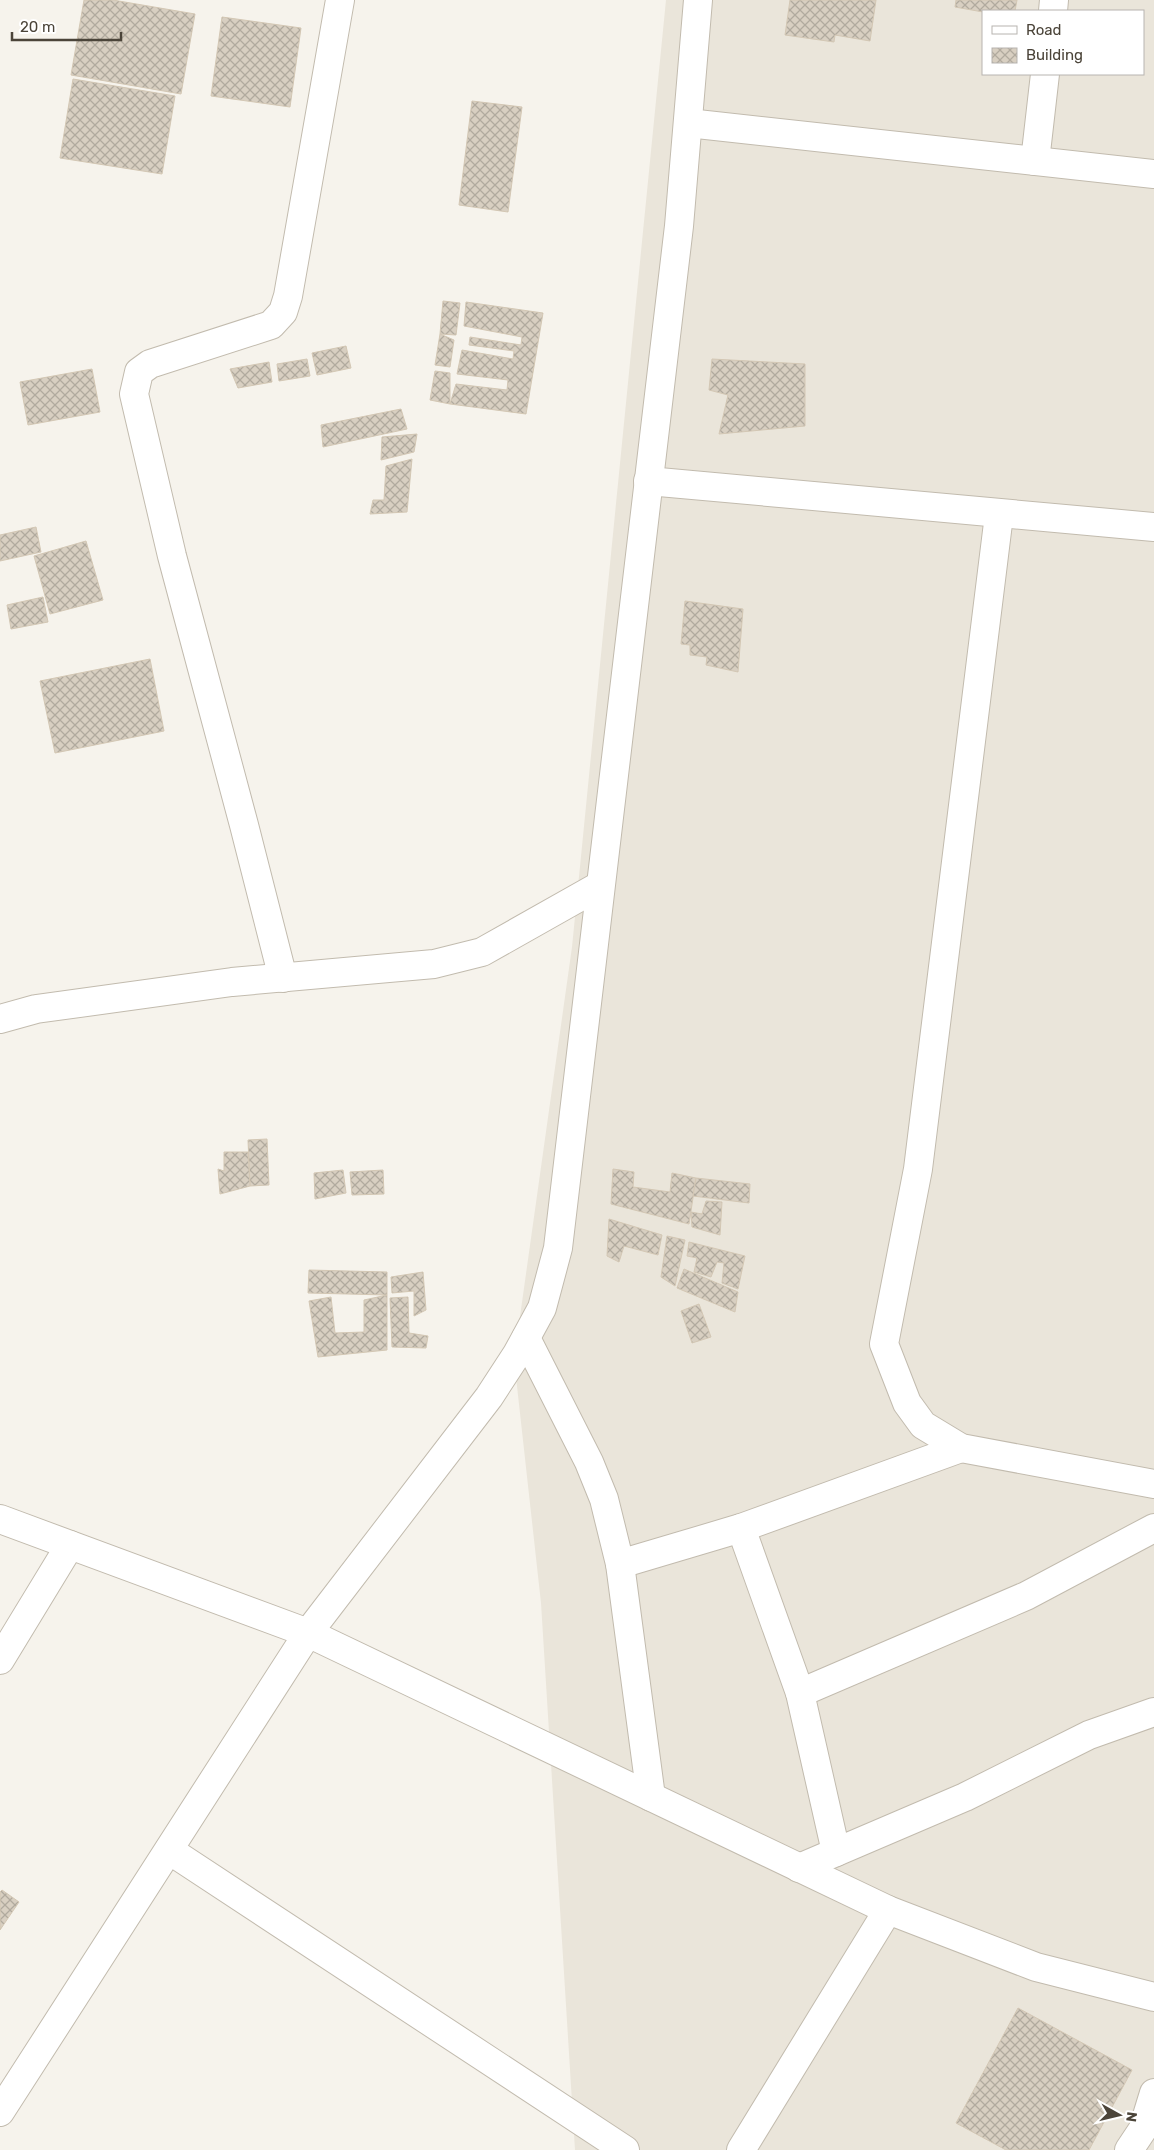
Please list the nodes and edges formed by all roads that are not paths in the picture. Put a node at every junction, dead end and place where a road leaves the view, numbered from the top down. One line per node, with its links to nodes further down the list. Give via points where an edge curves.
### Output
1 (340, 0): 11 (street, via 283,312 271,325 150,364 139,372 134,394 172,556)
2 (698, 0): 4 (street)
3 (1046, 75): 5 (street)
4 (688, 123): 5 (street); 7 (street)
5 (1036, 161): 6 (street)
6 (1154, 174)
7 (648, 481): 8 (street); 10 (street)
8 (999, 515): 9 (street); 14 (street, via 918,1169 884,1344 907,1403 923,1426)
9 (1154, 527)
10 (599, 886): 11 (street, via 482,952 434,964); 13 (street, via 558,1248 542,1308)
11 (283, 978): 12 (street, via 36,1009)
12 (0, 1019)
13 (526, 1338): 20 (street, via 589,1462 604,1499); 21 (street, via 489,1397)
14 (961, 1448): 15 (street); 17 (street)
15 (1154, 1484)
16 (0, 1519): 19 (street)
17 (741, 1528): 20 (street); 23 (street)
18 (1154, 1528): 23 (street, via 1026,1596)
19 (70, 1545): 21 (street); 22 (street)
20 (620, 1564): 25 (street)
21 (308, 1633): 25 (street); 26 (street)
22 (0, 1660)
23 (800, 1693): 27 (street)
24 (1154, 1712): 27 (street, via 1090,1736 965,1797)
25 (651, 1797): 28 (street)
26 (168, 1850): 32 (street); 33 (street)
27 (836, 1852): 28 (street)
28 (799, 1868): 29 (street)
29 (888, 1910): 30 (street, via 1036,1967); 34 (street)
30 (1154, 1997)
31 (1154, 2093): 35 (street, via 1142,2129)
32 (0, 2112)
33 (624, 2150)
34 (741, 2150)
35 (1129, 2150)

